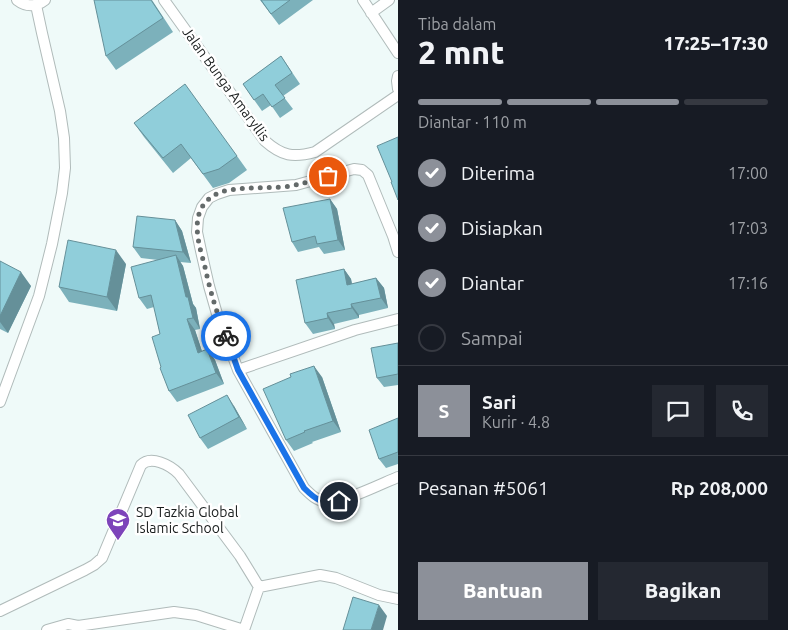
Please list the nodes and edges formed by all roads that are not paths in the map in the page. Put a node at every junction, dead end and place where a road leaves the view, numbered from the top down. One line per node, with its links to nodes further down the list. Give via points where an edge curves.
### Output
1 (17, 0): 5 (street, via 25,4)
2 (164, 0): 10 (street, Jalan Bunga Amaryllis, via 265,141 275,150 302,156 315,152)
3 (363, 0): 6 (street)
4 (389, 0): 6 (street)
5 (41, 2): 14 (street, via 42,34 64,138 62,193 39,296)
6 (372, 13): 7 (street)
7 (398, 53)
8 (398, 76): 9 (street)
9 (398, 89)
10 (398, 95)
11 (398, 252): 13 (street, via 368,175 362,170 354,169 296,185 229,190 209,198 198,218 197,232 217,314)
12 (398, 319): 13 (street, via 354,330)
13 (238, 370): 15 (street, via 304,488 314,498 339,501)
14 (0, 402)
15 (398, 477)
16 (258, 587): 17 (street, via 320,575); 18 (street, via 240,556 179,474 169,465 145,461 140,464 102,558 85,570); 21 (street)
17 (398, 599)
18 (0, 611)
19 (77, 628): 20 (street, via 68,624); 21 (street, via 174,612 196,615)
20 (47, 630)
21 (244, 630)

